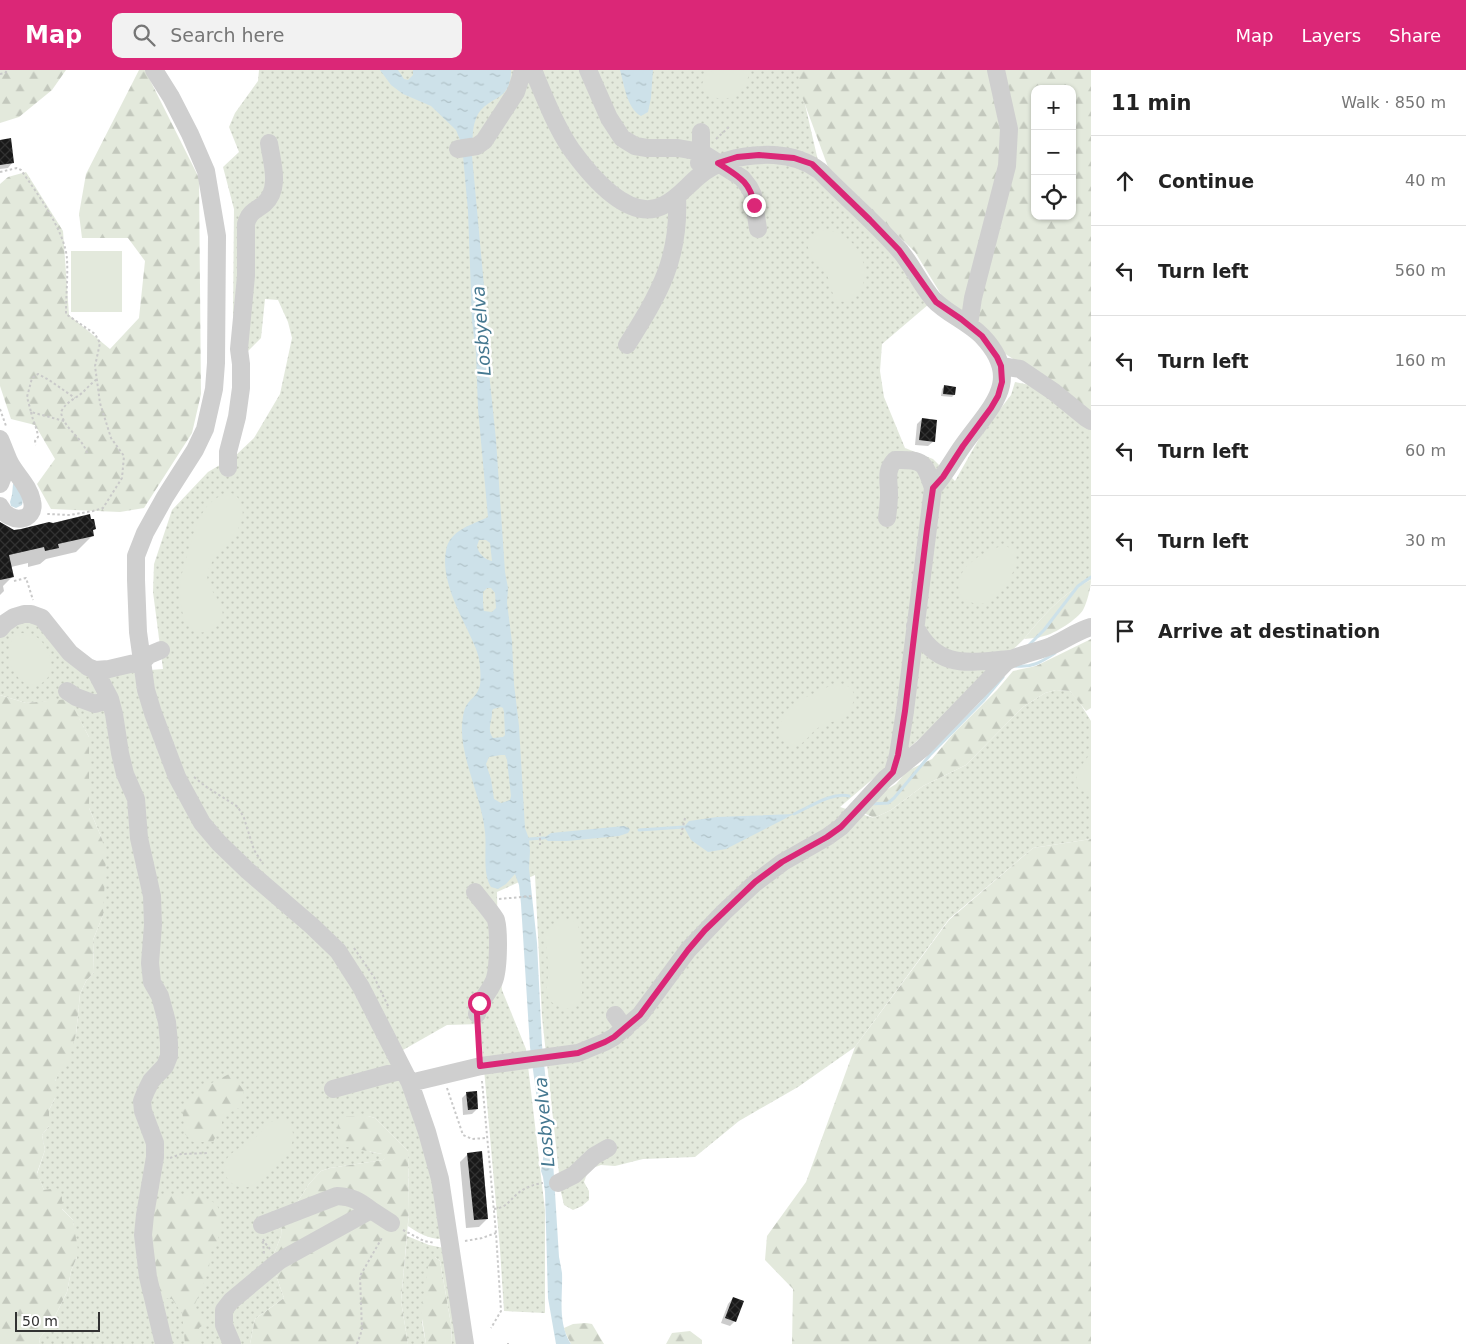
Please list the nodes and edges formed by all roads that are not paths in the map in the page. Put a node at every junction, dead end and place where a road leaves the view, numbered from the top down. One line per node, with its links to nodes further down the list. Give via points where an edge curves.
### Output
1 (154, 70): 16 (street, via 190,134 206,172 217,236)
2 (523, 70): 8 (street, via 516,92 484,141 477,146)
3 (533, 70): 12 (street, via 554,119 571,148 612,194 640,210 662,207)
4 (588, 70): 9 (street, via 622,138 635,146)
5 (996, 70): 14 (street, via 1009,129 1007,166)
6 (701, 132): 9 (street)
7 (269, 143): 17 (street, via 274,190 266,202 248,216 246,224 246,276 239,349)
8 (458, 149)
9 (701, 152): 10 (street); 11 (street)
10 (718, 163): 11 (street); 13 (street, via 742,178 749,187); 14 (street, via 759,155 794,158 812,164 899,250 936,302)
11 (698, 176): 12 (street)
12 (677, 197): 15 (street, via 678,217 670,263 654,303)
13 (758, 229)
14 (968, 325): 18 (street, via 986,341)
15 (627, 345)
16 (216, 363): 17 (street); 32 (street, via 205,429 145,533 136,556)
17 (241, 364): 22 (street, via 241,388 228,452)
18 (1001, 366): 19 (street, via 1020,369); 24 (street, via 1002,382 998,396)
19 (1091, 421)
20 (0, 439): 21 (street)
21 (9, 462): 23 (street); 25 (street, via 33,502 30,512 18,520 9,517)
22 (228, 468)
23 (0, 484)
24 (933, 488): 26 (street, via 926,468 920,462 895,460 888,474); 27 (street)
25 (0, 506)
26 (887, 518)
27 (915, 626): 31 (street, via 929,647 954,661); 36 (street, via 902,730)
28 (1091, 627): 31 (street)
29 (0, 629): 33 (street, via 14,617 24,614 42,618 70,653)
30 (160, 650): 32 (street)
31 (1010, 659): 36 (street, via 923,748)
32 (142, 661): 33 (street); 39 (street, via 153,713 177,777 202,823 248,872 338,951 361,987)
33 (95, 670): 35 (street)
34 (67, 692): 35 (street, via 95,704)
35 (110, 700): 46 (street, via 125,774 136,799 139,838 152,896 152,982 160,996 169,1043 165,1066 148,1086 142,1101 155,1143 156,1158 143,1234 148,1277)
36 (893, 772): 39 (street, via 841,827 755,882 705,930 640,1015 620,1022 611,1039 578,1053)
37 (478, 896): 38 (street, via 496,919 498,958 494,982 479,1003)
38 (477, 1014)
39 (406, 1077): 40 (street); 48 (street, via 427,1132 459,1242)
40 (333, 1089)
41 (608, 1148): 42 (street, via 574,1175)
42 (558, 1183)
43 (371, 1210): 44 (street); 45 (street, via 349,1197 337,1196); 47 (street, via 283,1258 231,1301 224,1310 224,1326)
44 (391, 1222)
45 (262, 1225)
46 (164, 1344)
47 (232, 1344)
48 (465, 1344)

